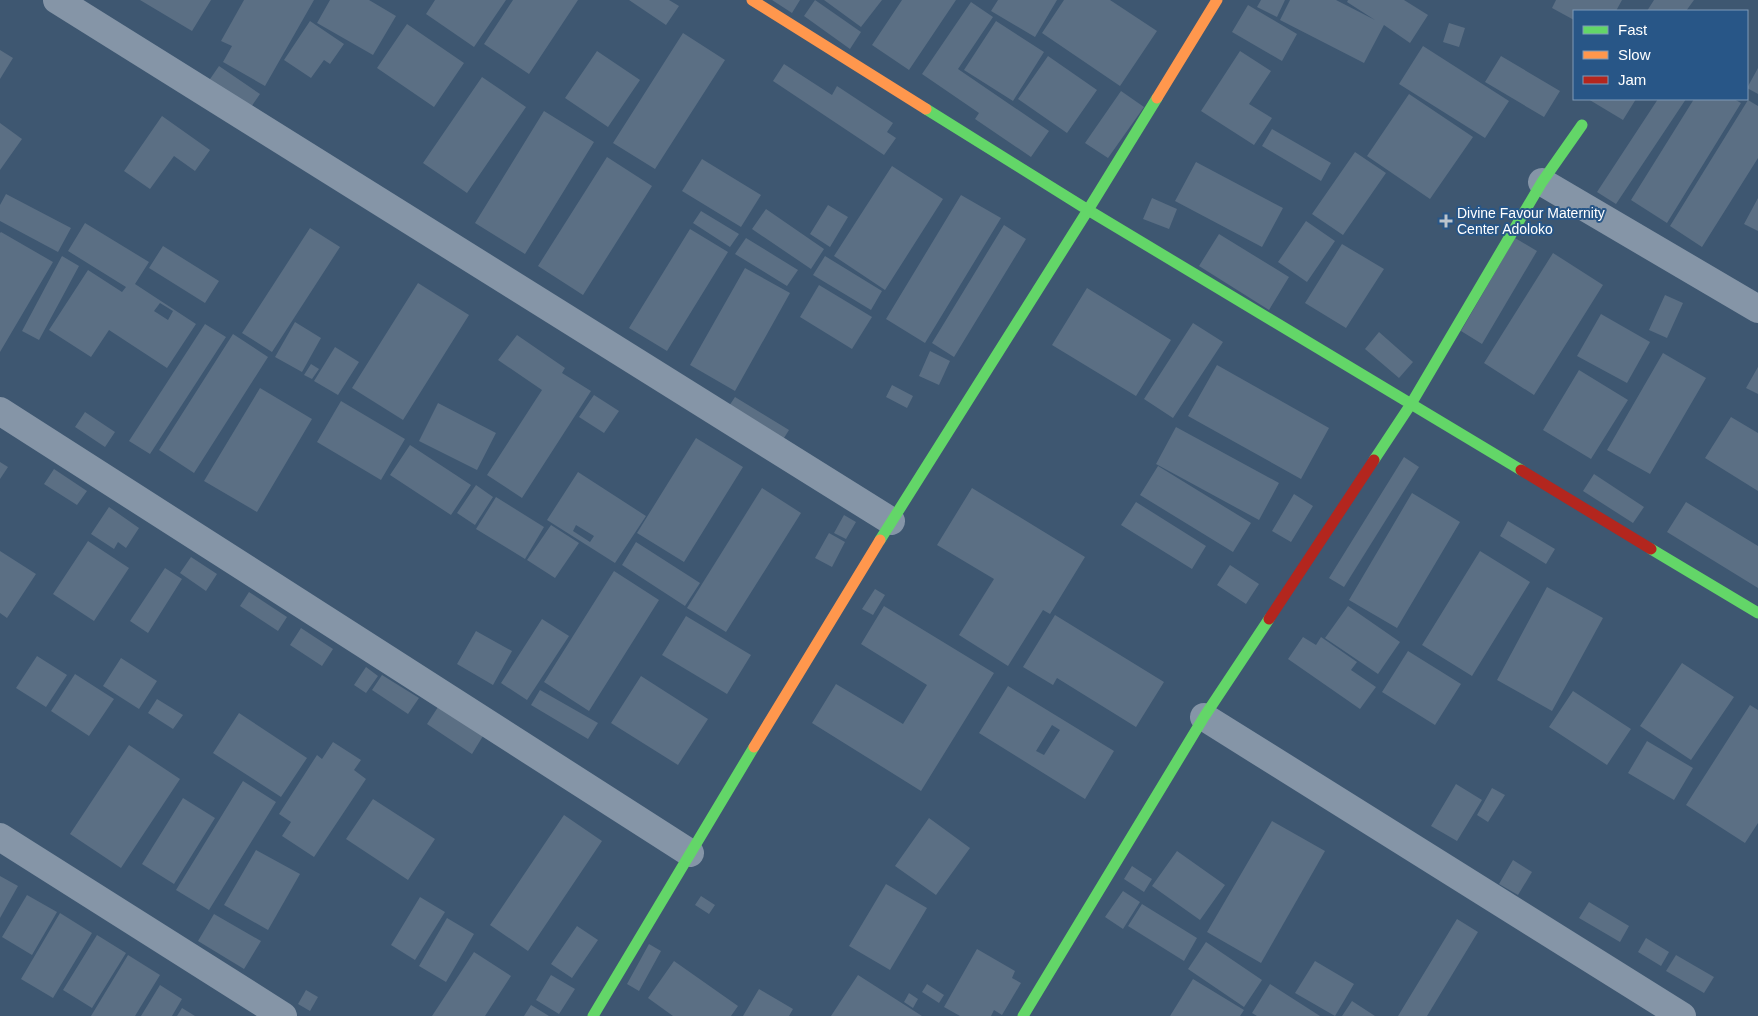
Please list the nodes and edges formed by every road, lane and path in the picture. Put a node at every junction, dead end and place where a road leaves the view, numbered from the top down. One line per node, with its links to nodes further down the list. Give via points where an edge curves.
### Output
1 (58, 0): 10 (street)
2 (752, 0): 6 (street)
3 (1218, 0): 6 (street)
4 (1582, 125): 5 (street)
5 (1542, 182): 7 (street); 8 (street)
6 (1088, 210): 8 (street); 10 (street)
7 (1758, 308)
8 (1411, 404): 11 (street); 12 (street)
9 (0, 411): 14 (street)
10 (891, 521): 14 (street)
11 (1758, 613)
12 (1204, 717): 17 (street); 18 (street)
13 (0, 837): 15 (street)
14 (690, 853): 16 (street)
15 (283, 1016)
16 (593, 1016)
17 (1023, 1016)
18 (1682, 1016)

